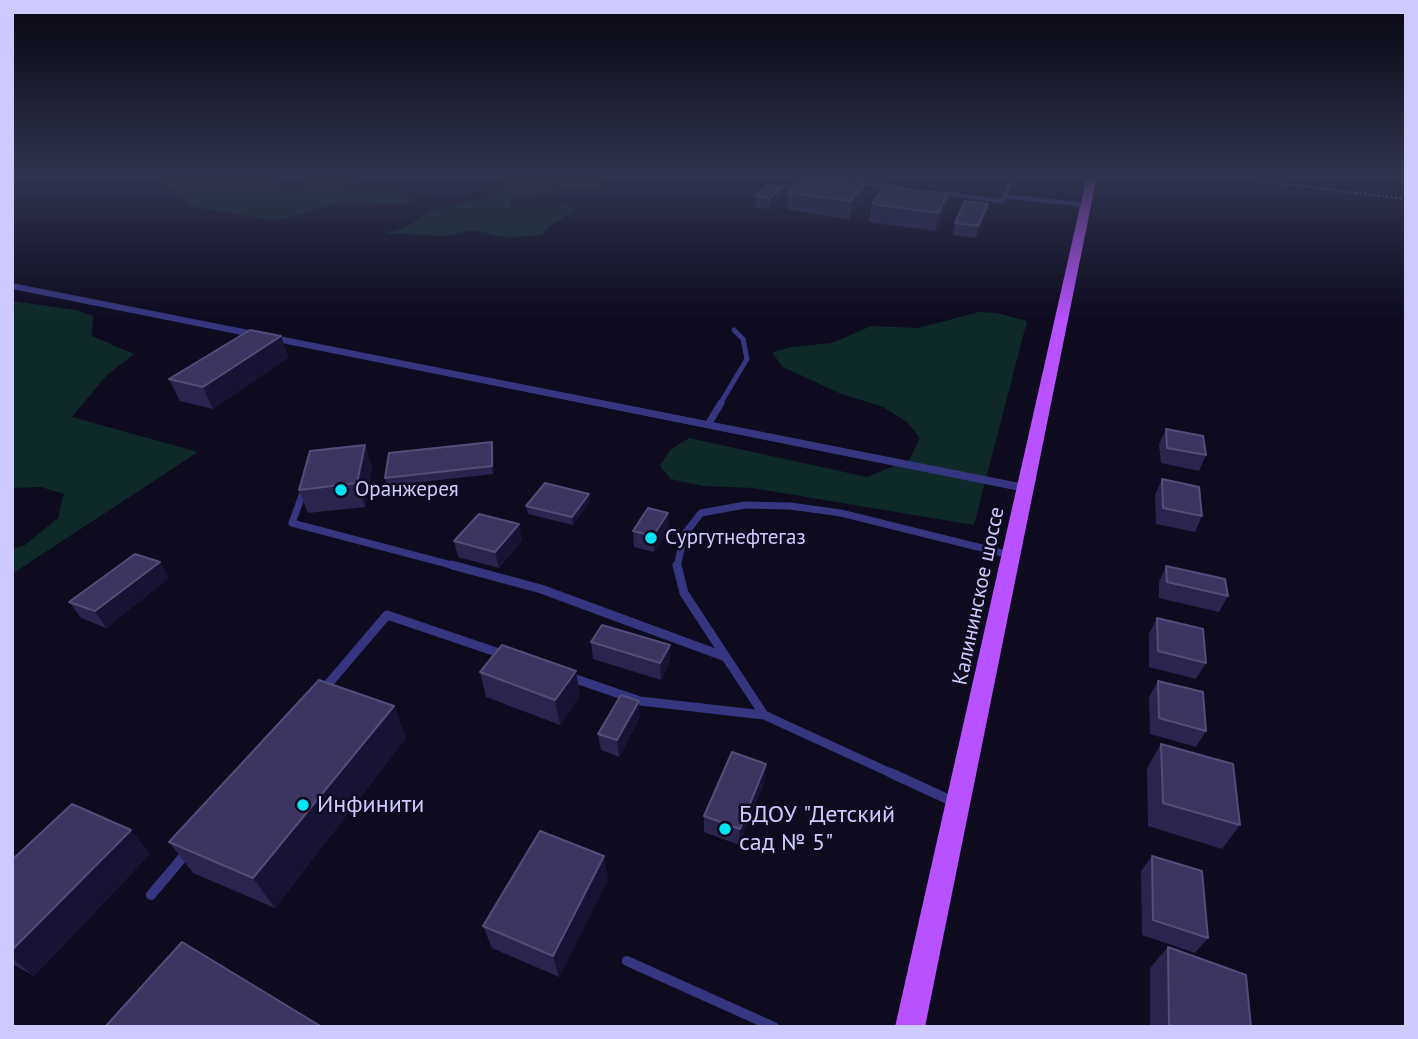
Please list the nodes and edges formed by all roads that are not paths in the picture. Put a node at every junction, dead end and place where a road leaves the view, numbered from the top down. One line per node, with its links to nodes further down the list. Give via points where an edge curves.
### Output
1 (1082, 224): 6 (main road, Калининское шоссе)
2 (12, 286): 4 (street)
3 (734, 330): 4 (lane, via 743,340 747,359)
4 (709, 423): 6 (street)
5 (309, 477): 8 (lane, via 292,523 541,589)
6 (1025, 488): 7 (main road, Калининское шоссе)
7 (1011, 555): 8 (lane, via 815,509 745,505 701,513 684,535 676,562 684,593); 13 (main road, Калининское шоссе)
8 (723, 656): 12 (lane)
9 (513, 658): 11 (lane, via 387,615)
10 (564, 675): 12 (lane, via 640,701)
11 (317, 698)
12 (764, 715): 13 (lane)
13 (958, 803): 18 (main road, Калининское шоссе)
14 (195, 843): 15 (lane)
15 (151, 895)
16 (627, 961): 17 (lane)
17 (774, 1027)
18 (910, 1027)

